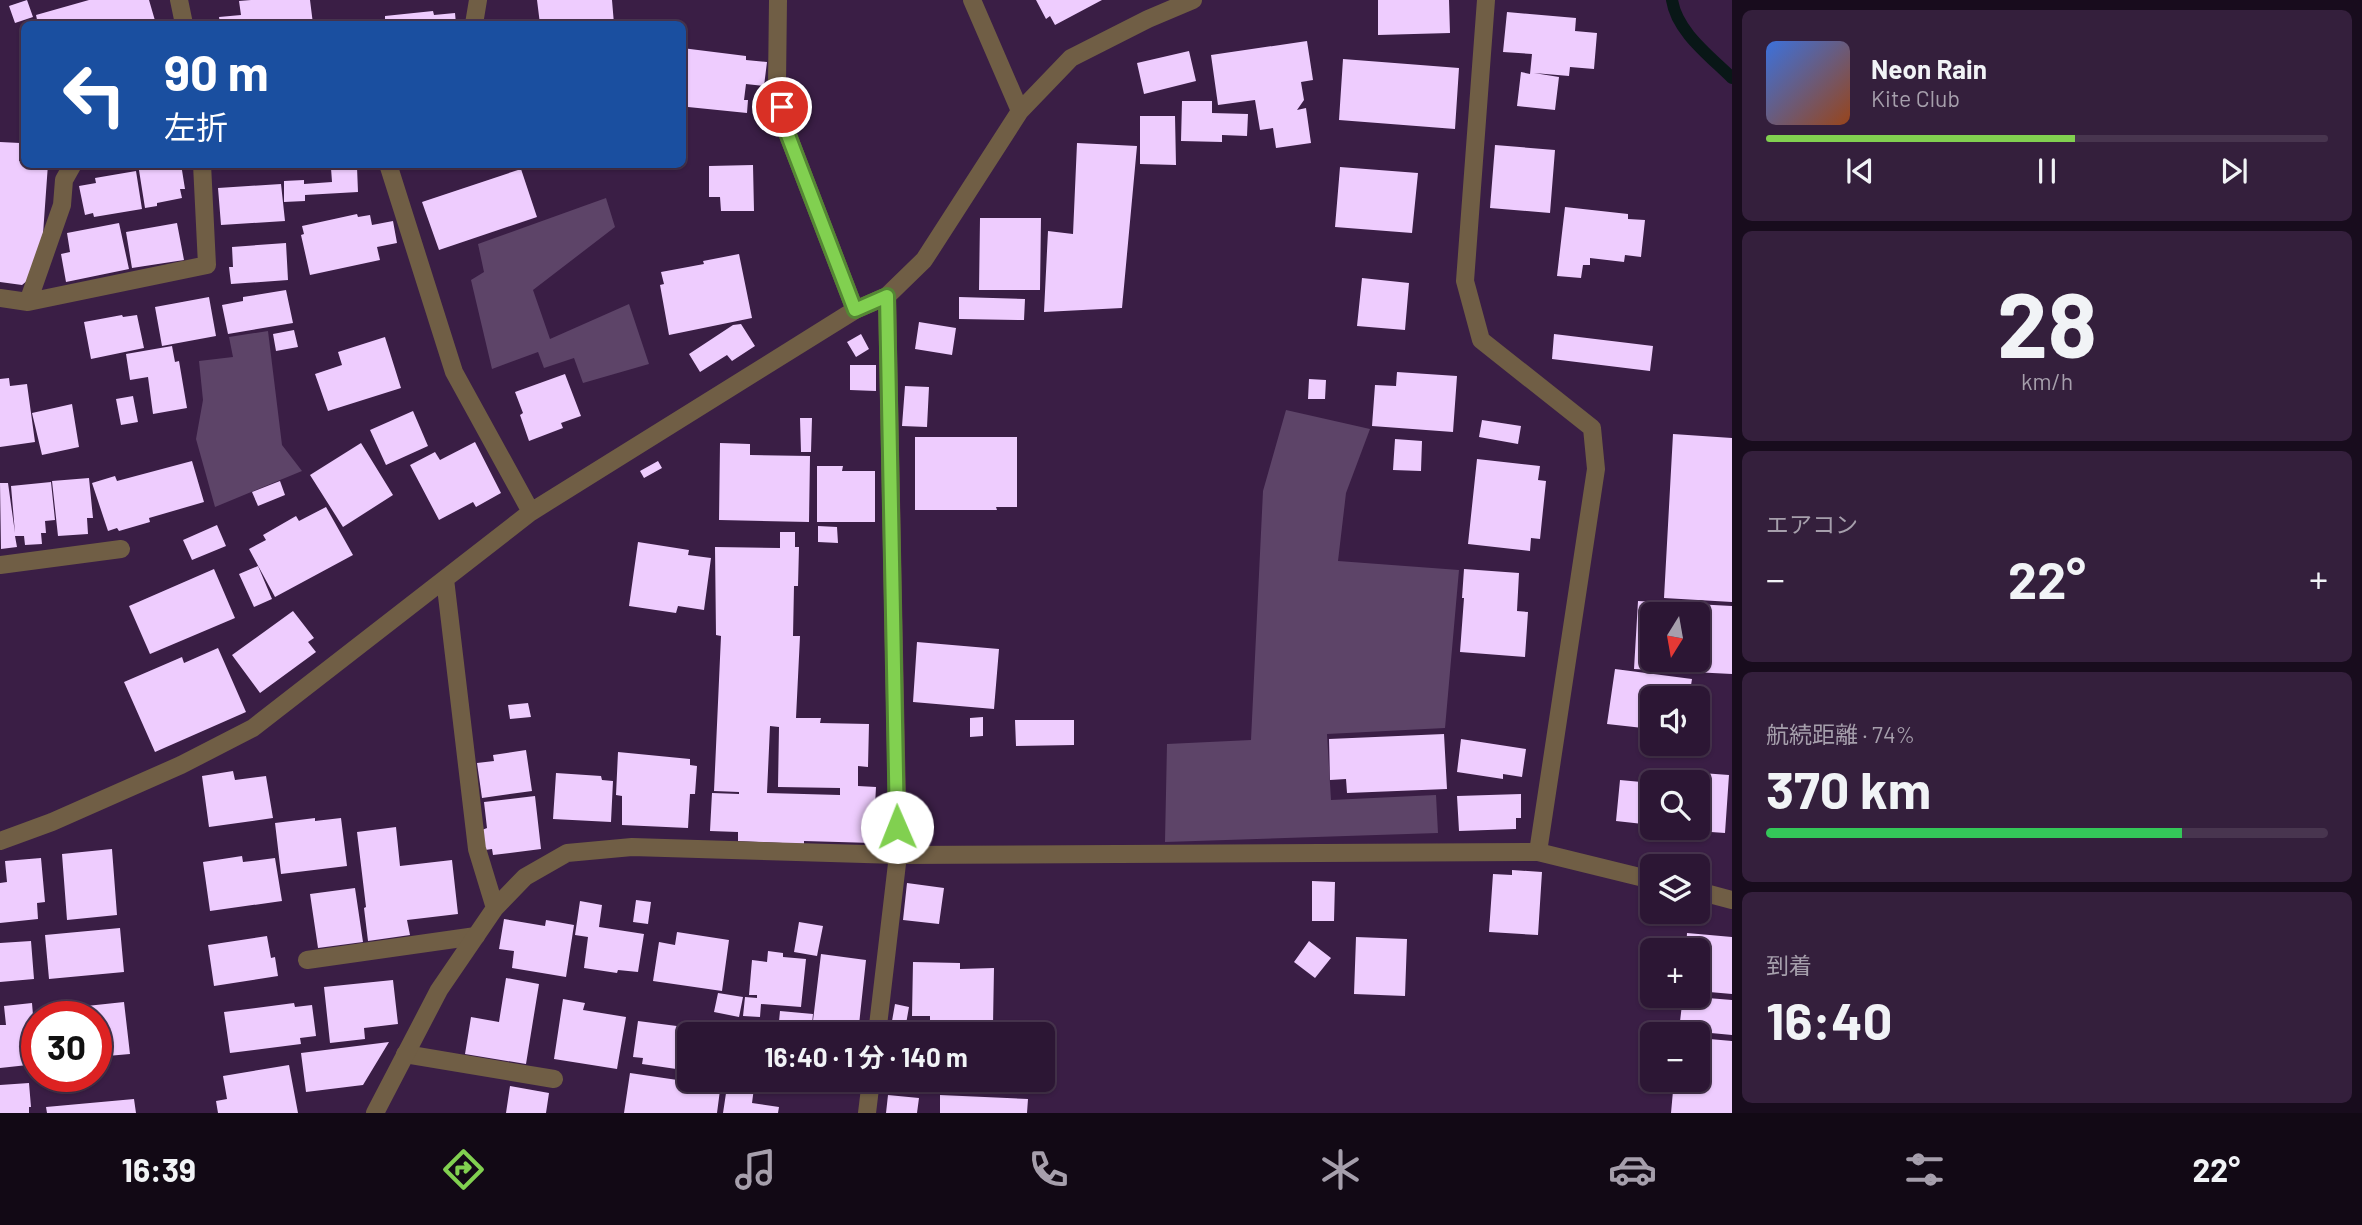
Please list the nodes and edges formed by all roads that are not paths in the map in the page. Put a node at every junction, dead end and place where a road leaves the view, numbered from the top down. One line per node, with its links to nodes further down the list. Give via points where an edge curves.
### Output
1 (179, 0): 7 (street)
2 (478, 0): 8 (street)
3 (778, 0): 16 (street, via 777,84 786,130)
4 (972, 0): 9 (street)
5 (1193, 0): 9 (street, via 1071,58)
6 (1486, 0): 22 (street, via 1465,281 1480,340 1592,428 1596,469)
7 (183, 21)
8 (474, 21)
9 (1020, 111): 13 (street, via 924,260)
10 (72, 168): 15 (street)
11 (202, 168): 15 (street, via 207,265)
12 (389, 168): 17 (street, via 454,372)
13 (887, 296): 16 (street); 23 (street)
14 (0, 299): 15 (street)
15 (28, 302)
16 (855, 310): 17 (street)
17 (531, 512): 20 (street)
18 (121, 549): 19 (street)
19 (0, 565)
20 (446, 579): 21 (street, via 253,728 170,770); 27 (street, via 477,849)
21 (0, 841)
22 (1538, 852): 23 (street); 24 (street)
23 (898, 855): 27 (street, via 632,847 567,853 525,877); 30 (street)
24 (1640, 877)
25 (1710, 894): 26 (street)
26 (1732, 900)
27 (495, 908): 28 (street)
28 (476, 936): 29 (street); 31 (street, via 439,990)
29 (307, 960)
30 (878, 1022)
31 (405, 1054): 32 (street); 34 (street)
32 (554, 1079)
33 (870, 1092): 35 (street)
34 (374, 1113)
35 (867, 1113)

